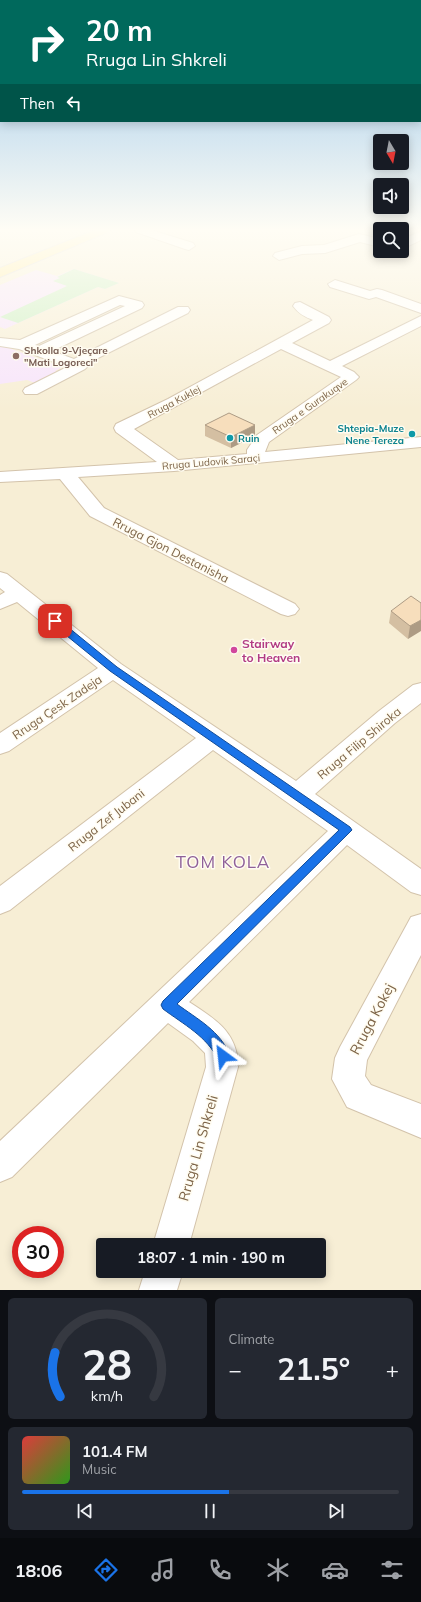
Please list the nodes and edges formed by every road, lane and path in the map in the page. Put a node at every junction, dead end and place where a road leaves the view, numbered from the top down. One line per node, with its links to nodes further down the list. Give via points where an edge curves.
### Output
1 (355, 290): 3 (street, via 369,295 376,293)
2 (300, 306): 7 (street, Rruga Kuklej, via 306,312 324,320)
3 (421, 309)
4 (183, 310): 10 (street)
5 (421, 320): 11 (street, Rruga e Gurakuqve)
6 (0, 342): 8 (street)
7 (282, 344): 11 (street); 15 (street, Rruga Kuklej, via 122,428)
8 (22, 345): 9 (street); 9 (street, via 119,300 137,305)
9 (40, 351): 10 (street)
10 (75, 364): 12 (street, via 80,366)
11 (331, 366): 14 (street, Rruga e Gurakuqve, via 351,377 263,439 256,450)
12 (31, 391)
13 (421, 442): 14 (street, Rruga Ludovik Saraçi)
14 (256, 458): 15 (street, Rruga Ludovik Saraçi)
15 (174, 466): 16 (street, Rruga Ludovik Saraçi)
16 (66, 474): 17 (street, Rruga Ludovik Saraçi); 20 (street, Rruga Gjon Destanisha, via 97,512 113,522)
17 (0, 477)
18 (0, 578): 19 (street)
19 (10, 598): 21 (street)
20 (288, 609)
21 (113, 669): 23 (street); 24 (street, Rruga Çesk Zadeja)
22 (421, 691): 25 (street, Rruga Filip Shiroka)
23 (212, 738): 25 (street); 28 (street, Rruga Zef Jubani)
24 (0, 745)
25 (297, 795): 26 (street)
26 (346, 830): 27 (street); 30 (street)
27 (421, 884)
28 (0, 902)
29 (419, 934): 31 (street, Rruga Kokej, via 351,1058 348,1079 359,1096)
30 (167, 1005): 32 (street); 33 (street, Rruga Lin Shkreli, via 212,1038 220,1047 223,1056)
31 (421, 1121)
32 (0, 1165)
33 (173, 1238)
34 (162, 1278): 35 (street)
35 (158, 1290)

